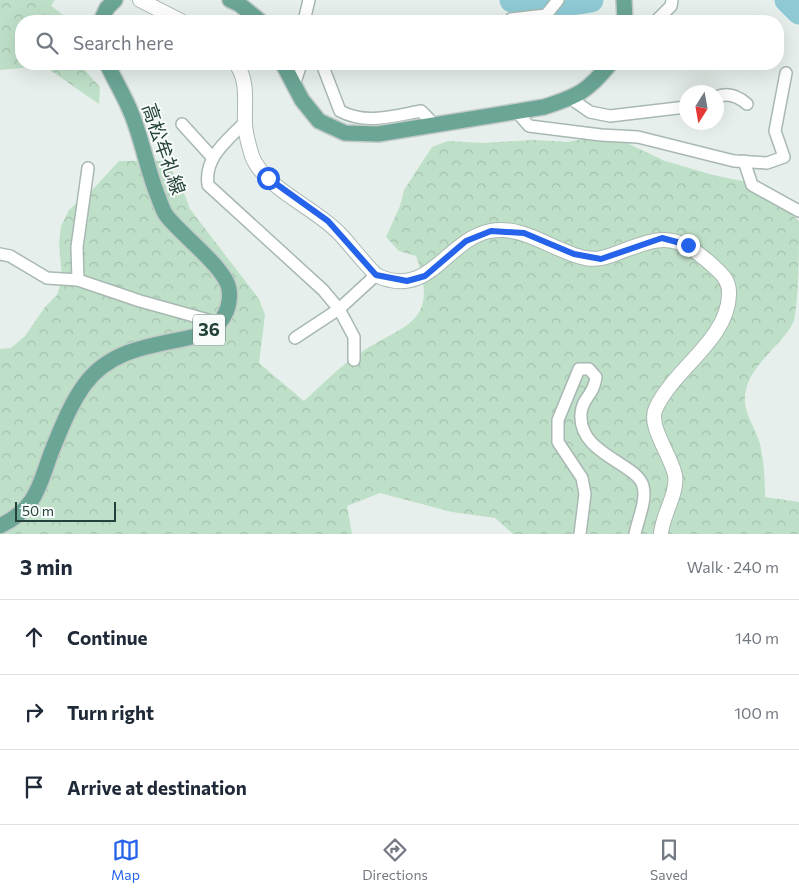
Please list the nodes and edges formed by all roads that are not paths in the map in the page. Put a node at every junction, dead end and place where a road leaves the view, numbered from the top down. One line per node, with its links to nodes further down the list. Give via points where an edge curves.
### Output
1 (115, 0): 8 (main road)
2 (140, 0): 9 (street)
3 (230, 0): 10 (main road)
4 (309, 0): 11 (street)
5 (558, 0): 12 (street)
6 (624, 0): 13 (main road)
7 (672, 0): 14 (street)
8 (104, 15)
9 (169, 15)
10 (253, 15)
11 (305, 15)
12 (546, 15)
13 (625, 15)
14 (662, 15)
15 (110, 70): 39 (main road, 高松牟礼線 / 36, via 132,115 165,213 218,268 229,286 230,306)
16 (238, 70): 28 (street, via 245,91)
17 (286, 70): 22 (main road)
18 (299, 70): 22 (street)
19 (324, 70): 30 (street, via 340,111 349,116 370,120 421,111)
20 (605, 70): 24 (main road, via 593,85)
21 (786, 73): 32 (street, via 775,131 784,157 767,163)
22 (294, 84): 30 (main road, via 319,121 345,133 378,134)
23 (724, 93): 25 (street)
24 (570, 98): 26 (street, via 590,112 610,116); 27 (main road, via 544,107)
25 (747, 104)
26 (679, 108)
27 (516, 111): 30 (main road); 32 (street, via 529,126 638,137)
28 (244, 122): 31 (street); 36 (street, via 253,158 268,178 328,221)
29 (182, 124): 31 (street)
30 (435, 124)
31 (212, 156): 38 (street, via 206,171 208,185 323,290)
32 (744, 162): 34 (street, via 752,185)
33 (88, 168): 37 (street, via 77,247)
34 (799, 211)
35 (0, 254): 37 (street, via 10,256 47,278)
36 (376, 275): 38 (street); 45 (street, via 407,281 425,276 466,241 491,231 524,233 574,254 601,259 662,238 688,245 711,264 726,278 729,294 724,321 677,374 654,410 654,426 676,477)
37 (78, 280): 39 (street)
38 (339, 310): 40 (street); 41 (street, via 354,337)
39 (219, 323): 42 (main road, 36, via 202,334 138,347 112,358 92,374 76,397 52,450 41,486 28,505)
40 (296, 338)
41 (354, 360)
42 (0, 526)
43 (580, 534): 44 (street, via 585,494 582,478 558,442 558,420 579,369 589,369 596,377 594,389 584,400 580,414 583,432 608,458 636,474 643,484 645,496)
44 (635, 534)
45 (661, 534)

